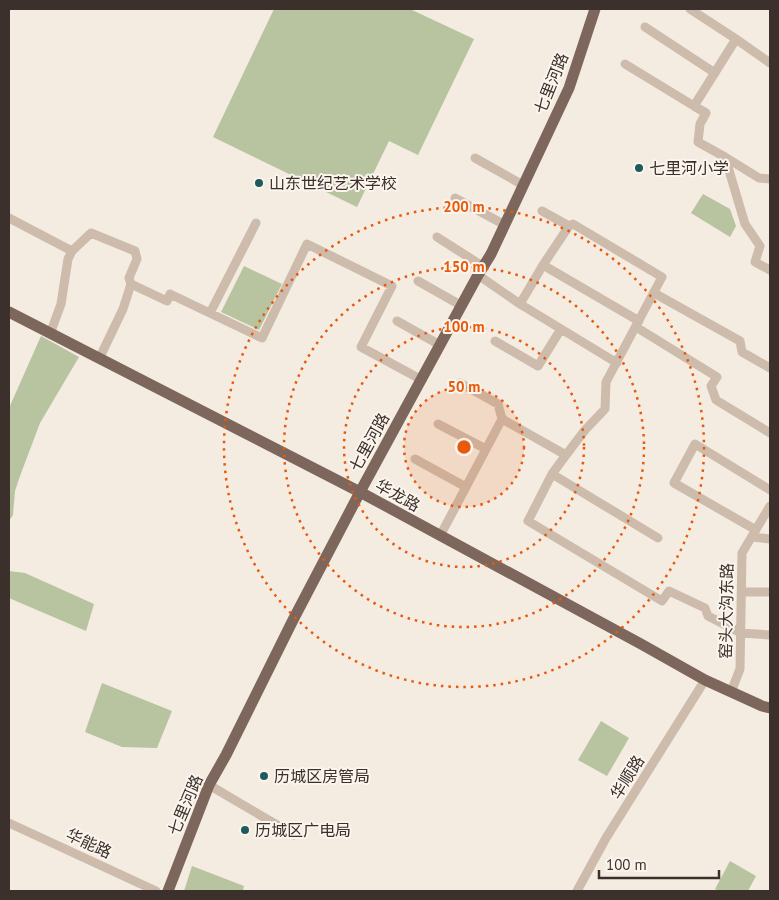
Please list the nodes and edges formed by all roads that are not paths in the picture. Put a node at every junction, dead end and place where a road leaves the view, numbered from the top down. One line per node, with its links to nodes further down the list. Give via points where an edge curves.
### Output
1 (595, 9): 12 (main road, 七里河路, via 569,88)
2 (690, 9): 4 (street)
3 (645, 27): 7 (street)
4 (736, 38): 5 (street); 7 (street)
5 (770, 63)
6 (625, 64): 8 (street)
7 (715, 72): 8 (street)
8 (694, 106): 9 (street, via 706,114 700,124 698,142)
9 (725, 156): 11 (street, via 759,178); 22 (street, via 745,224 760,246 755,262)
10 (475, 158): 12 (street)
11 (770, 179)
12 (523, 185): 17 (main road, 七里河路)
13 (455, 198): 17 (street)
14 (542, 211): 18 (street)
15 (9, 218): 20 (street)
16 (256, 222): 30 (street)
17 (505, 225): 23 (main road, 七里河路)
18 (569, 226): 21 (street); 26 (street, via 573,224 662,277)
19 (437, 237): 23 (street)
20 (72, 250): 25 (street, via 91,233 135,251 137,259 129,278); 34 (street, via 66,266 61,304)
21 (543, 265): 27 (street); 32 (street)
22 (770, 270)
23 (481, 271): 27 (street); 28 (main road, 七里河路)
24 (418, 281): 28 (street)
25 (131, 284): 30 (street, via 167,301 170,294); 37 (street, via 123,310)
26 (654, 293): 32 (street); 39 (street, via 740,340 742,352)
27 (520, 304): 33 (street)
28 (462, 306): 36 (main road, 七里河路)
29 (9, 312): 34 (main road, 华龙路)
30 (210, 313): 40 (street, via 262,338 307,244 392,286 361,347)
31 (398, 320): 36 (street)
32 (637, 324): 38 (street); 44 (street, via 717,377 712,386 716,400)
33 (561, 329): 35 (street, via 538,366); 38 (street)
34 (50, 334): 37 (main road, 华龙路)
35 (495, 341)
36 (440, 345): 40 (main road, 七里河路)
37 (99, 358): 51 (main road, 华龙路)
38 (617, 363): 46 (street, via 606,382 605,410)
39 (770, 368)
40 (422, 380): 51 (main road, 七里河路)
41 (460, 383): 42 (street, via 498,404)
42 (502, 419): 45 (street); 46 (street)
43 (438, 424): 45 (street)
44 (770, 433)
45 (486, 449): 49 (street)
46 (566, 455): 48 (street)
47 (415, 459): 49 (street)
48 (552, 474): 55 (street); 59 (street, via 528,521 662,601 669,590 705,608 708,616)
49 (466, 487): 54 (street)
50 (770, 490): 53 (street, via 695,444 674,483)
51 (360, 492): 54 (main road, 华龙路); 64 (main road, 七里河路)
52 (770, 506): 53 (street, 窑头大沟东路)
53 (754, 533): 56 (street); 57 (street, 窑头大沟东路, via 742,553)
54 (440, 536): 61 (main road, 华龙路)
55 (658, 538)
56 (770, 539)
57 (742, 592): 58 (street); 59 (street, 窑头大沟东路)
58 (770, 592)
59 (741, 633): 60 (street); 62 (street, 窑头大沟东路, via 740,668)
60 (770, 635)
61 (705, 680): 62 (main road, 华龙路); 69 (street, 华顺路, via 606,838)
62 (732, 692): 63 (main road, 华龙路)
63 (770, 708)
64 (210, 785): 66 (street); 68 (main road, 七里河路)
65 (9, 823): 67 (street, 华能路)
66 (294, 835)
67 (156, 891)
68 (168, 891)
69 (577, 891)

